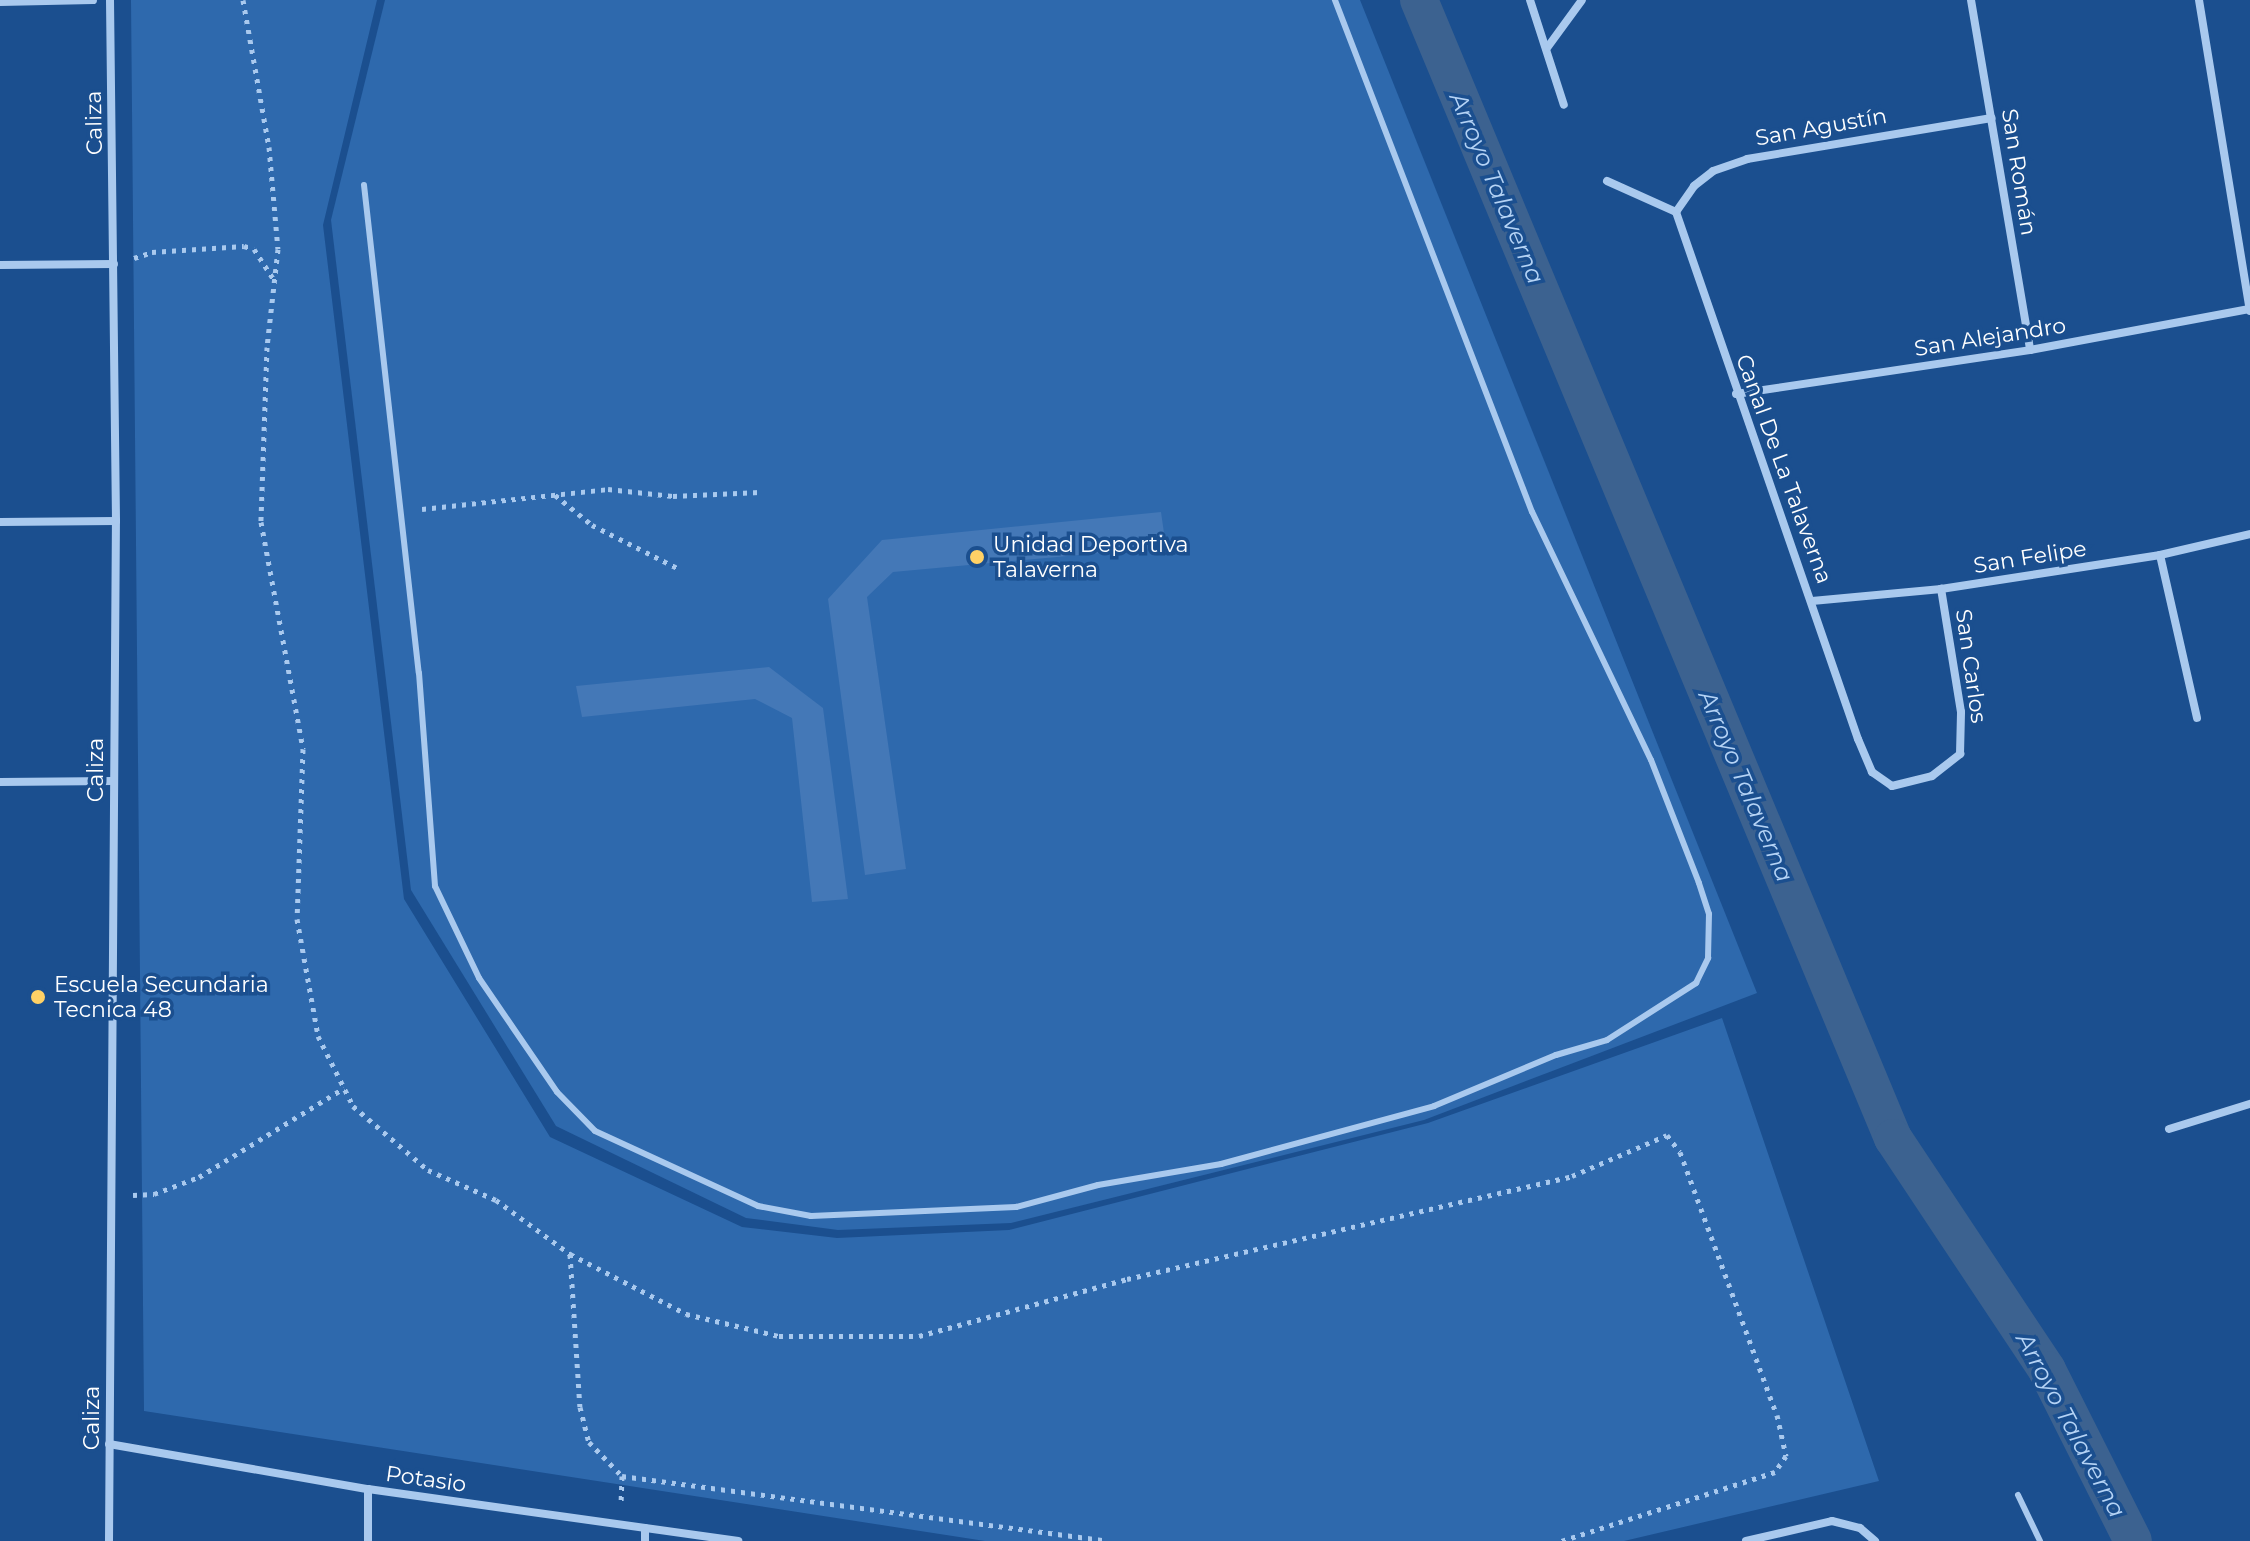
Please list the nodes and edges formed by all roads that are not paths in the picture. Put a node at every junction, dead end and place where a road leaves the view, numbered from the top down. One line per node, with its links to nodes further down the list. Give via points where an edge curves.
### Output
1 (93, 0): 8 (street)
2 (110, 0): 15 (street, Caliza)
3 (1335, 0): 13 (lane, via 1532,512 1651,760 1709,914 1708,958 1696,983 1633,1026 1393,1119 1221,1164 1098,1185 1016,1207 811,1216 758,1206 595,1131 557,1092 479,978 435,886 419,673)
4 (1530, 0): 9 (street)
5 (1582, 0): 9 (street)
6 (1971, 0): 11 (street, San Román)
7 (2199, 0): 17 (street)
8 (0, 2)
9 (1547, 48): 10 (street)
10 (1564, 105)
11 (1992, 118): 14 (street, San Agustín, via 1747,159 1713,171 1694,186); 18 (street, San Román)
12 (1607, 181): 14 (street)
13 (364, 185)
14 (1676, 212): 19 (street, Canal De La Talaverna)
15 (114, 264): 16 (street); 20 (street, Caliza)
16 (0, 265)
17 (2250, 311): 18 (street, San Alejandro)
18 (2030, 350): 19 (street, San Alejandro)
19 (1736, 394): 25 (street, Canal De La Talaverna)
20 (116, 521): 21 (street); 28 (street, Caliza)
21 (0, 522)
22 (2250, 534): 23 (street, San Felipe)
23 (2160, 555): 24 (street, San Felipe); 26 (street)
24 (1941, 589): 25 (street, San Felipe); 27 (street, San Carlos, via 1961,712 1960,754 1932,776 1892,786 1872,772)
25 (1812, 601): 27 (street, Canal De La Talaverna)
26 (2197, 718)
27 (1858, 739)
28 (114, 781): 29 (street); 32 (street, Caliza)
29 (0, 782)
30 (2250, 1104): 31 (street)
31 (2169, 1129)
32 (109, 1444): 33 (street, Potasio); 36 (street, Caliza)
33 (368, 1489): 35 (street, Potasio); 37 (street)
34 (2018, 1495): 42 (lane)
35 (645, 1528): 38 (street); 39 (street, Potasio)
36 (109, 1541)
37 (368, 1541)
38 (645, 1541)
39 (738, 1541)
40 (1746, 1541): 41 (street, via 1802,1526 1847,1523)
41 (1875, 1541)
42 (2040, 1541)

